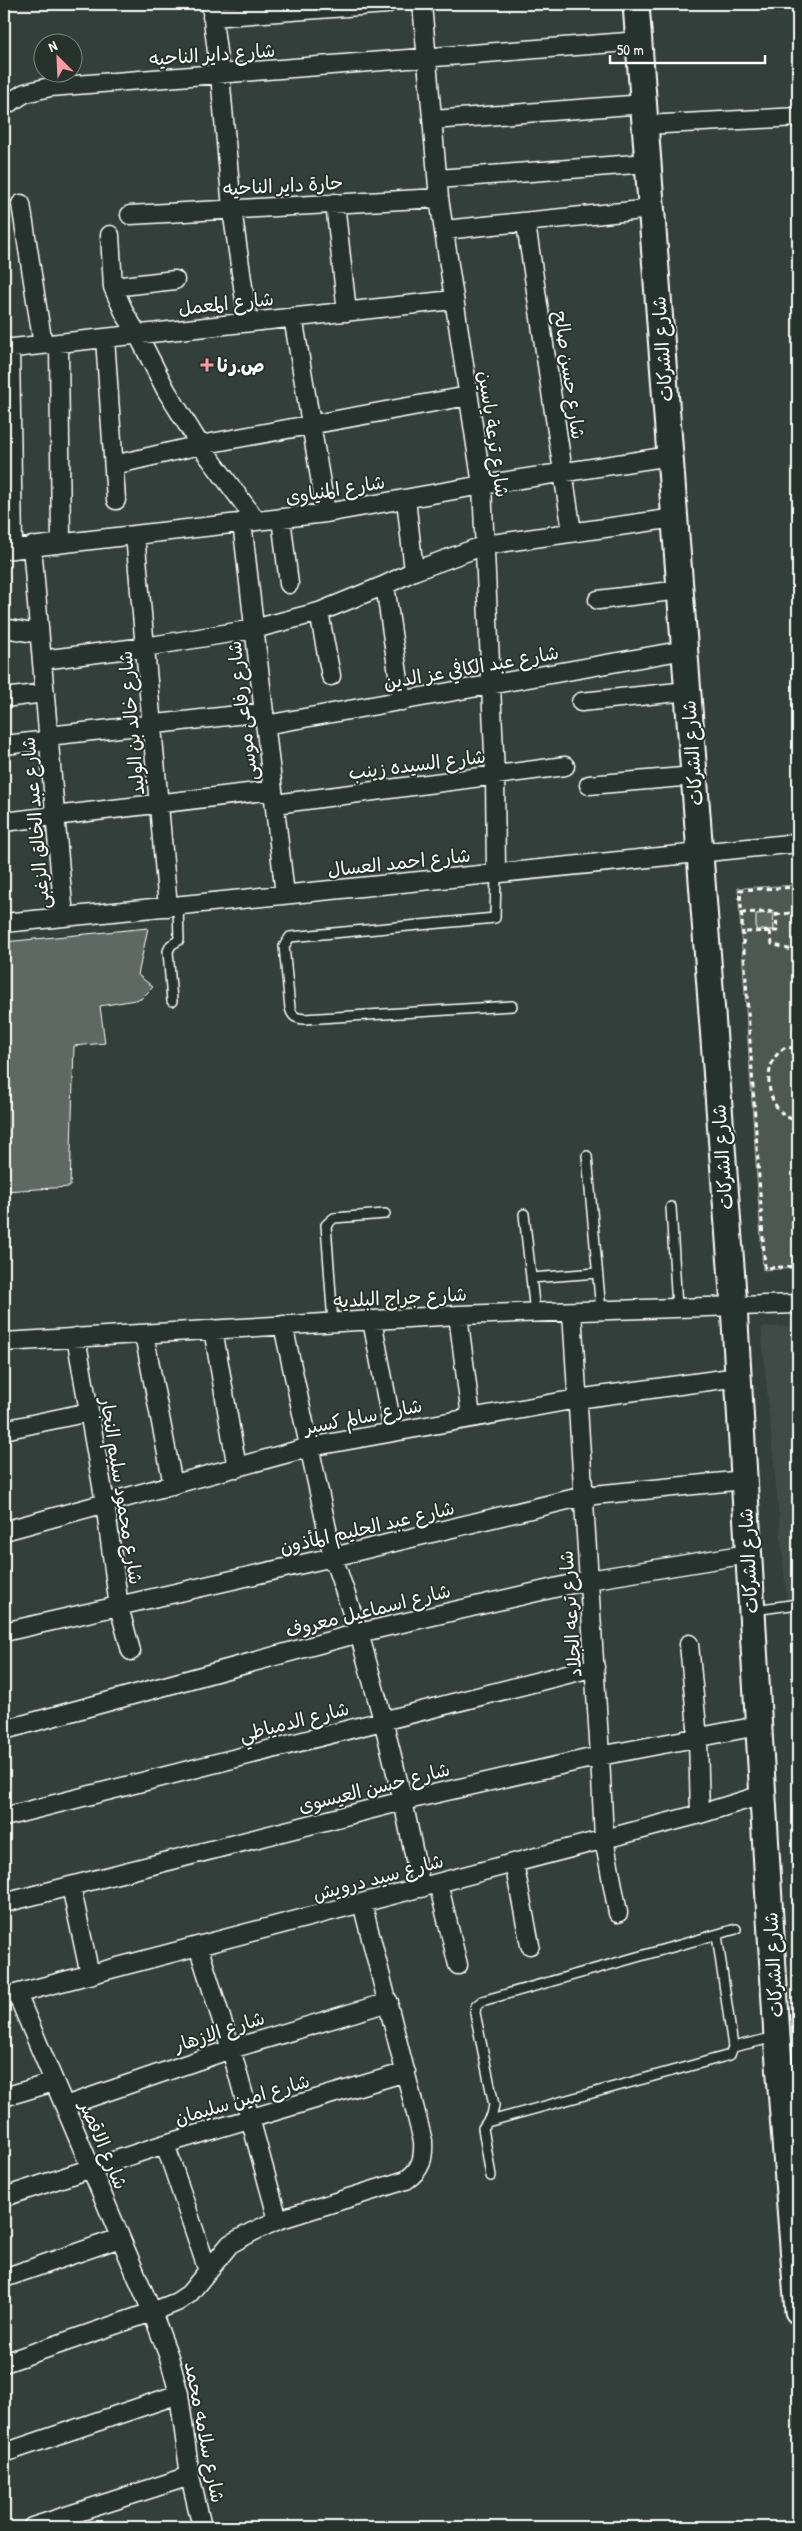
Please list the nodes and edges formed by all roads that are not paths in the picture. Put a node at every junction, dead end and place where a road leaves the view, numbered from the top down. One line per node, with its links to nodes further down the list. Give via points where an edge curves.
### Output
1 (387, 4): 4 (street)
2 (422, 4): 6 (street, شارع ترعة ياسين)
3 (636, 4): 5 (main road, شارع الشركات)
4 (211, 10): 7 (street)
5 (639, 41): 6 (street, شارع داير الناحيه); 9 (main road, شارع الشركات)
6 (426, 58): 7 (street, شارع داير الناحيه); 11 (street, شارع ترعة ياسين)
7 (220, 75): 8 (street, شارع داير الناحيه, via 50,87 25,93); 17 (street)
8 (4, 106)
9 (644, 114): 10 (street); 11 (street); 12 (main road, شارع الشركات)
10 (798, 117)
11 (433, 120): 13 (street, شارع ترعة ياسين)
12 (648, 163): 13 (street); 18 (main road, شارع الشركات)
13 (438, 180): 14 (street, شارع ترعة ياسين)
14 (439, 198): 15 (street, حارة داير الناحيه); 21 (street, شارع ترعة ياسين)
15 (335, 203): 17 (street, حارة داير الناحيه); 26 (street)
16 (21, 204): 31 (street)
17 (232, 209): 19 (street, حارة داير الناحيه); 28 (street)
18 (652, 209): 20 (street); 36 (main road, شارع الشركات)
19 (130, 215)
20 (526, 224): 21 (street); 38 (street, شارع حسن صالح)
21 (444, 230): 25 (street, شارع ترعة ياسين)
22 (110, 235): 24 (street)
23 (175, 280): 24 (street)
24 (113, 287): 29 (street)
25 (453, 300): 26 (street, شارع المعمل); 33 (street, شارع ترعة ياسين)
26 (347, 312): 27 (street, شارع المعمل)
27 (293, 318): 28 (street, شارع المعمل); 34 (street)
28 (248, 322): 29 (street, شارع المعمل)
29 (137, 333): 30 (street, شارع المعمل); 35 (street, via 166,390)
30 (104, 338): 31 (street, شارع المعمل); 37 (street)
31 (51, 344): 32 (street, شارع المعمل); 48 (street)
32 (7, 349): 51 (street)
33 (468, 396): 34 (street); 39 (street, شارع ترعة ياسين)
34 (311, 425): 35 (street); 42 (street)
35 (200, 445): 37 (street); 45 (street)
36 (670, 456): 38 (street, شارع المنياوى); 44 (main road, شارع الشركات)
37 (114, 464): 41 (street)
38 (563, 472): 39 (street, شارع المنياوى); 46 (street, شارع حسن صالح)
39 (482, 485): 40 (street, شارع المنياوى); 49 (street, شارع ترعة ياسين)
40 (406, 499): 42 (street, شارع المنياوى); 52 (street)
41 (116, 500)
42 (326, 513): 43 (street, شارع المنياوى)
43 (281, 518): 45 (street, شارع المنياوى); 53 (street)
44 (675, 518): 46 (street); 55 (main road, شارع الشركات)
45 (249, 521): 47 (street, شارع المنياوى); 59 (street, شارع رفاعى موسى)
46 (572, 532): 49 (street)
47 (136, 536): 48 (street, شارع المنياوى); 61 (street, شارع خالد بن الوليد)
48 (60, 543): 50 (street, شارع المنياوى)
49 (485, 545): 52 (street); 65 (street, شارع ترعة ياسين)
50 (32, 546): 51 (street, شارع المنياوى); 60 (street, شارع عبد الخالق الزغبى)
51 (8, 549)
52 (414, 571): 54 (street)
53 (289, 584)
54 (385, 585): 57 (street); 69 (street)
55 (680, 590): 56 (street); 62 (main road, شارع الشركات)
56 (598, 600)
57 (319, 612): 59 (street); 64 (street)
58 (4, 628): 60 (street)
59 (254, 629): 61 (street); 71 (street, شارع رفاعى موسى)
60 (39, 634): 63 (street, شارع عبد الخالق الزغبى)
61 (145, 647): 63 (street); 72 (street, شارع خالد بن الوليد)
62 (685, 650): 65 (street, شارع عبد الكافي عز الدين); 66 (main road, شارع الشركات)
63 (42, 660): 67 (street, شارع عبد الخالق الزغبى)
64 (331, 676)
65 (492, 686): 69 (street, شارع عبد الكافي عز الدين); 76 (street, شارع ترعة ياسين)
66 (688, 691): 70 (street); 77 (main road, شارع الشركات)
67 (44, 693): 68 (street); 73 (street, شارع عبد الخالق الزغبى)
68 (4, 698)
69 (402, 701): 71 (street, شارع عبد الكافي عز الدين)
70 (581, 702)
71 (265, 719): 72 (street, شارع عبد الكافي عز الدين); 79 (street, شارع رفاعى موسى)
72 (152, 724): 73 (street, شارع عبد الكافي عز الدين); 80 (street, شارع خالد بن الوليد)
73 (48, 738): 74 (street, شارع عبد الكافي عز الدين); 81 (street, شارع عبد الخالق الزغبى)
74 (4, 745)
75 (565, 766): 76 (street, شارع السيده زينب)
76 (495, 775): 79 (street, شارع السيده زينب); 85 (street, شارع ترعة ياسين)
77 (694, 776): 78 (street); 84 (main road, شارع الشركات)
78 (589, 785)
79 (274, 797): 80 (street, شارع السيده زينب); 86 (street, شارع رفاعى موسى)
80 (159, 804): 81 (street, شارع السيده زينب); 87 (street, شارع خالد بن الوليد)
81 (55, 816): 82 (street, شارع السيده زينب); 88 (street, شارع عبد الخالق الزغبى)
82 (4, 822)
83 (798, 843): 84 (street, شارع احمد العسال)
84 (700, 852): 85 (street, شارع احمد العسال); 99 (main road, شارع الشركات)
85 (496, 873): 86 (street, شارع احمد العسال); 91 (lane, via 495,918 290,937 284,946 290,1008 296,1018 304,1019)
86 (285, 895): 87 (street, شارع احمد العسال)
87 (173, 906): 88 (street, شارع احمد العسال); 90 (lane, via 179,940 168,947)
88 (64, 917): 89 (street, شارع احمد العسال)
89 (4, 924)
90 (172, 1001)
91 (512, 1006)
92 (587, 1156): 96 (lane)
93 (670, 1207): 100 (lane)
94 (385, 1214): 106 (lane, via 334,1218 326,1225)
95 (524, 1214): 97 (lane)
96 (597, 1273): 97 (lane); 101 (lane)
97 (531, 1278): 103 (lane)
98 (798, 1304): 99 (street, شارع جراج البلديه)
99 (734, 1306): 100 (street, شارع جراج البلديه); 112 (main road, شارع الشركات)
100 (677, 1308): 101 (street, شارع جراج البلديه)
101 (601, 1311): 102 (street, شارع جراج البلديه)
102 (572, 1312): 103 (street, شارع جراج البلديه); 113 (street, شارع ترعه الجلاد)
103 (535, 1313): 104 (street, شارع جراج البلديه)
104 (458, 1315): 105 (street, شارع جراج البلديه); 115 (street)
105 (372, 1320): 106 (street, شارع جراج البلديه); 117 (street)
106 (333, 1322): 107 (street, شارع جراج البلديه)
107 (284, 1325): 108 (street, شارع جراج البلديه); 118 (street)
108 (213, 1329): 109 (street, شارع جراج البلديه); 119 (street)
109 (144, 1334): 110 (street, شارع جراج البلديه); 121 (street)
110 (76, 1337): 111 (street, شارع جراج البلديه); 114 (street, شارع محمود سليم النجار)
111 (4, 1342)
112 (738, 1377): 113 (street, شارع سالم كسبر); 120 (main road, شارع الشركات)
113 (577, 1399): 115 (street, شارع سالم كسبر); 122 (street, شارع ترعه الجلاد)
114 (89, 1412): 116 (street); 123 (street, شارع محمود سليم النجار)
115 (472, 1417): 117 (street, شارع سالم كسبر)
116 (4, 1430)
117 (393, 1432): 118 (street, شارع سالم كسبر)
118 (310, 1447): 119 (street, شارع سالم كسبر); 126 (street)
119 (237, 1468): 121 (street, شارع سالم كسبر)
120 (744, 1480): 122 (street, شارع عبد الحليم المأذون); 125 (main road, شارع الشركات)
121 (173, 1485): 123 (street, شارع سالم كسبر)
122 (584, 1496): 126 (street, شارع عبد الحليم المأذون); 127 (street, شارع ترعه الجلاد)
123 (105, 1503): 124 (street, شارع سالم كسبر); 129 (street, شارع محمود سليم النجار)
124 (4, 1531)
125 (748, 1554): 127 (street, شارع اسماعيل معروف); 130 (main road, شارع الشركات)
126 (333, 1557): 129 (street, شارع عبد الحليم المأذون); 132 (street)
127 (589, 1580): 132 (street, شارع اسماعيل معروف); 135 (street, شارع ترعه الجلاد)
128 (798, 1604): 130 (lane)
129 (119, 1607): 131 (street, شارع عبد الحليم المأذون); 134 (street, شارع محمود سليم النجار)
130 (751, 1610): 137 (main road, شارع الشركات)
131 (4, 1632)
132 (359, 1633): 136 (street); 138 (street, شارع اسماعيل معروف)
133 (689, 1644): 139 (street)
134 (130, 1651)
135 (595, 1667): 136 (street, شارع الدمياطي); 140 (street, شارع ترعه الجلاد)
136 (383, 1720): 142 (street); 144 (street, شارع الدمياطي)
137 (758, 1726): 139 (street, شارع حسن العيسوى); 141 (main road, شارع الشركات)
138 (4, 1730)
139 (698, 1738): 140 (street, شارع حسن العيسوى); 143 (street)
140 (600, 1756): 142 (street, شارع حسن العيسوى); 145 (street, شارع ترعه الجلاد)
141 (762, 1795): 143 (street, شارع سيد درويش); 161 (main road, شارع الشركات)
142 (403, 1801): 148 (street, شارع حسن العيسوى); 149 (street)
143 (700, 1814): 145 (street, شارع سيد درويش)
144 (4, 1816)
145 (604, 1839): 146 (street, شارع سيد درويش); 152 (street, شارع ترعه الجلاد)
146 (514, 1863): 147 (street, شارع سيد درويش); 155 (street)
147 (438, 1883): 149 (street, شارع سيد درويش); 157 (street)
148 (71, 1886): 150 (street, شارع حسن العيسوى); 158 (street)
149 (421, 1888): 151 (street, شارع سيد درويش)
150 (4, 1903)
151 (362, 1903): 156 (street, شارع سيد درويش); 160 (street)
152 (618, 1913)
153 (736, 1929): 154 (lane)
154 (717, 1935): 162 (lane); 169 (lane, via 482,2001 476,2006 475,2013 494,2105)
155 (530, 1945)
156 (198, 1946): 158 (street, شارع سيد درويش); 163 (street)
157 (458, 1964)
158 (90, 1975): 159 (street, شارع سيد درويش)
159 (10, 1996): 165 (street, شارع الاقصر)
160 (388, 2002): 163 (street, شارع الازهار); 164 (street)
161 (777, 2037): 162 (lane); 178 (main road, شارع الشركات)
162 (733, 2047): 169 (lane, via 723,2058)
163 (231, 2049): 167 (street, شارع الازهار); 168 (street)
164 (406, 2072): 168 (street, شارع امين سليمان); 174 (street, via 423,2141 424,2152 418,2172 406,2180)
165 (54, 2082): 166 (street); 167 (street, شارع الاقصر)
166 (4, 2097)
167 (65, 2106): 171 (street, شارع الاقصر)
168 (249, 2120): 170 (street, شارع امين سليمان); 174 (street)
169 (486, 2122): 172 (lane, via 483,2133)
170 (165, 2144): 171 (street, شارع امين سليمان); 176 (street)
171 (90, 2168): 173 (street, شارع امين سليمان); 175 (street, شارع الاقصر)
172 (491, 2176)
173 (4, 2197)
174 (278, 2220): 176 (street, via 230,2244)
175 (120, 2238): 177 (street); 179 (street, شارع الاقصر)
176 (208, 2271): 179 (street, via 189,2294)
177 (4, 2278)
178 (798, 2311)
179 (152, 2312): 180 (street); 181 (street, شارع سلامه محمد, via 170,2357)
180 (4, 2363)
181 (179, 2394): 182 (street); 183 (street, شارع سلامه محمد)
182 (4, 2453)
183 (190, 2476): 184 (street); 185 (street, شارع سلامه محمد)
184 (32, 2527)
185 (202, 2527)

